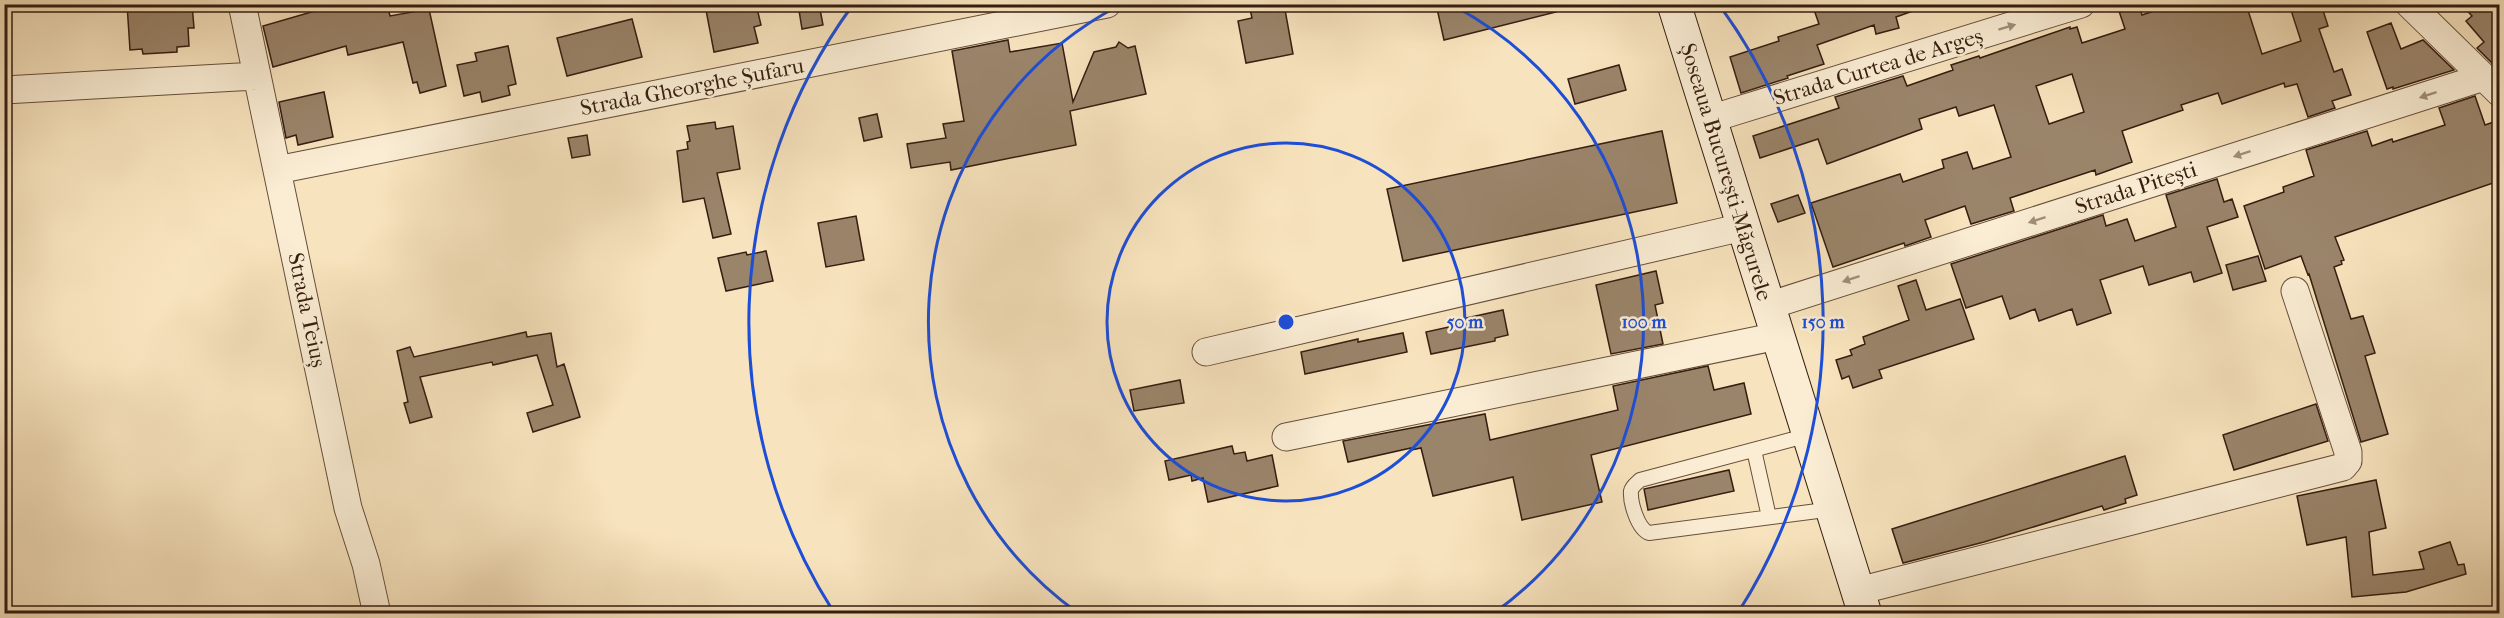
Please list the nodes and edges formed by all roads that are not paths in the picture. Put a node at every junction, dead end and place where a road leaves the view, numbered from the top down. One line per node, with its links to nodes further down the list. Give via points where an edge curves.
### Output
1 (242, 4): 6 (street, Strada Teiuș)
2 (1107, 4): 10 (street, Strada Gheorghe Șufaru)
3 (1674, 4): 9 (main road, Șoseaua București-Măgurele)
4 (2080, 4): 9 (street, Strada Curtea de Argeș, one-way to 4)
5 (2409, 4): 7 (street)
6 (257, 76): 8 (street); 10 (street, Strada Teiuș)
7 (2492, 85): 13 (street, Strada Pitești, one-way to 13)
8 (4, 90)
9 (1710, 119): 11 (main road, Șoseaua București-Măgurele)
10 (278, 170): 22 (street, Strada Teiuș, via 348,508)
11 (1743, 227): 13 (main road, Șoseaua București-Măgurele); 15 (street)
12 (2295, 291): 21 (street, via 2348,452 2343,467)
13 (1768, 306): 14 (main road, Șoseaua București-Măgurele)
14 (1778, 336): 16 (main road, Șoseaua București-Măgurele); 17 (street)
15 (1206, 352)
16 (1809, 435): 18 (lane); 19 (main road, Șoseaua București-Măgurele)
17 (1286, 436)
18 (1754, 450): 20 (lane); 20 (lane, via 1640,480 1631,491 1636,514 1643,531 1649,533)
19 (1833, 509): 20 (lane); 21 (main road, Șoseaua București-Măgurele)
20 (1769, 517)
21 (1862, 602)
22 (377, 614)

